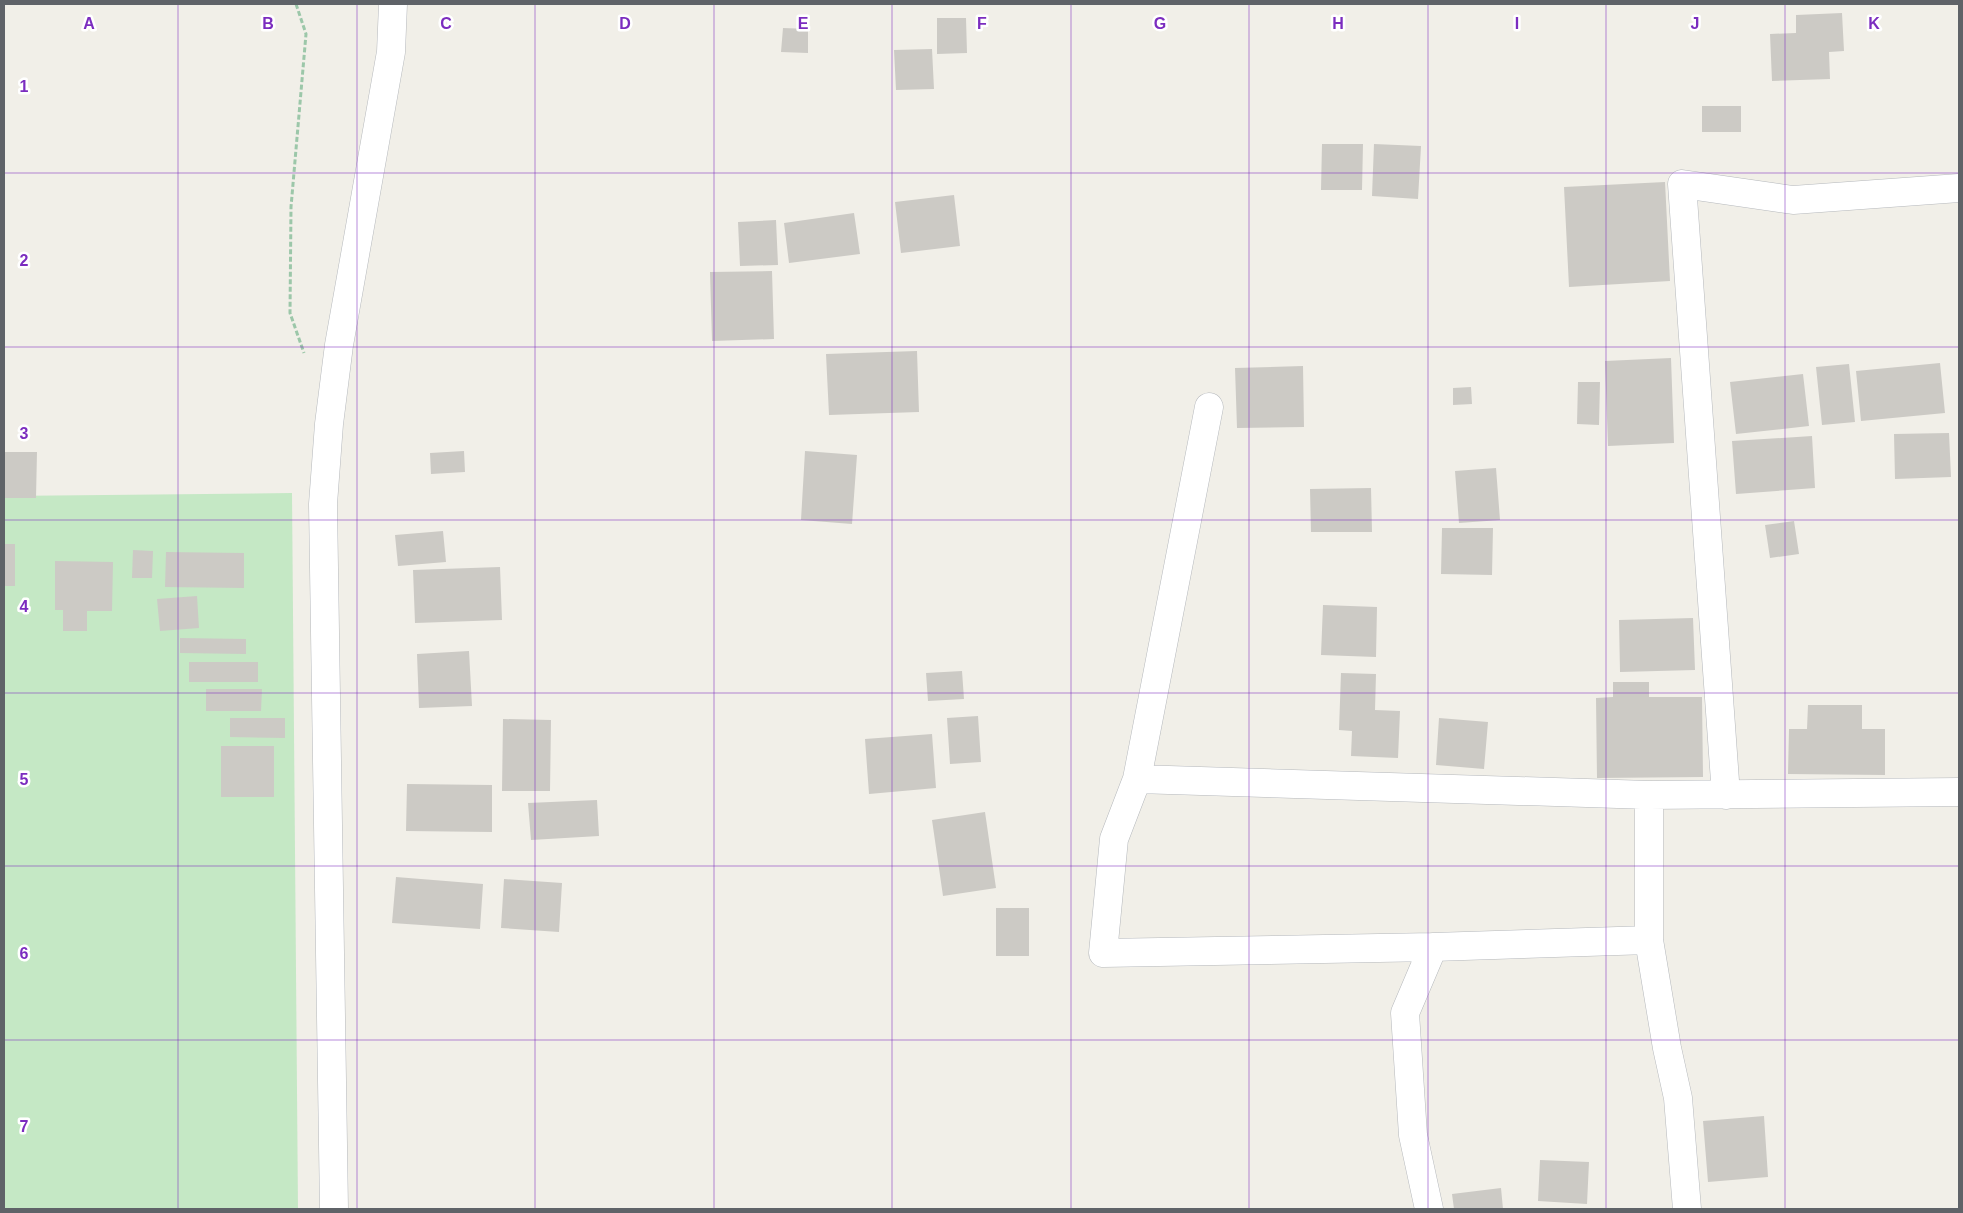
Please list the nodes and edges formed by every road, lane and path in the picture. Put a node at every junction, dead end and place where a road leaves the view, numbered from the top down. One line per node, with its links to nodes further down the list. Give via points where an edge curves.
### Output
1 (296, 4): 4 (path, via 306,34 291,207 290,313)
2 (393, 4): 12 (street, via 389,62 338,345 323,504)
3 (1959, 188): 8 (street, via 1793,200 1682,184)
4 (306, 359)
5 (1209, 408): 6 (street)
6 (1137, 779): 9 (street); 11 (street, via 1114,838 1103,953)
7 (1959, 792): 8 (street)
8 (1726, 795): 9 (street)
9 (1649, 796): 10 (street)
10 (1649, 940): 11 (street); 14 (street, via 1678,1098)
11 (1433, 947): 13 (street, via 1406,1012 1413,1135)
12 (334, 1209)
13 (1429, 1209)
14 (1687, 1209)

